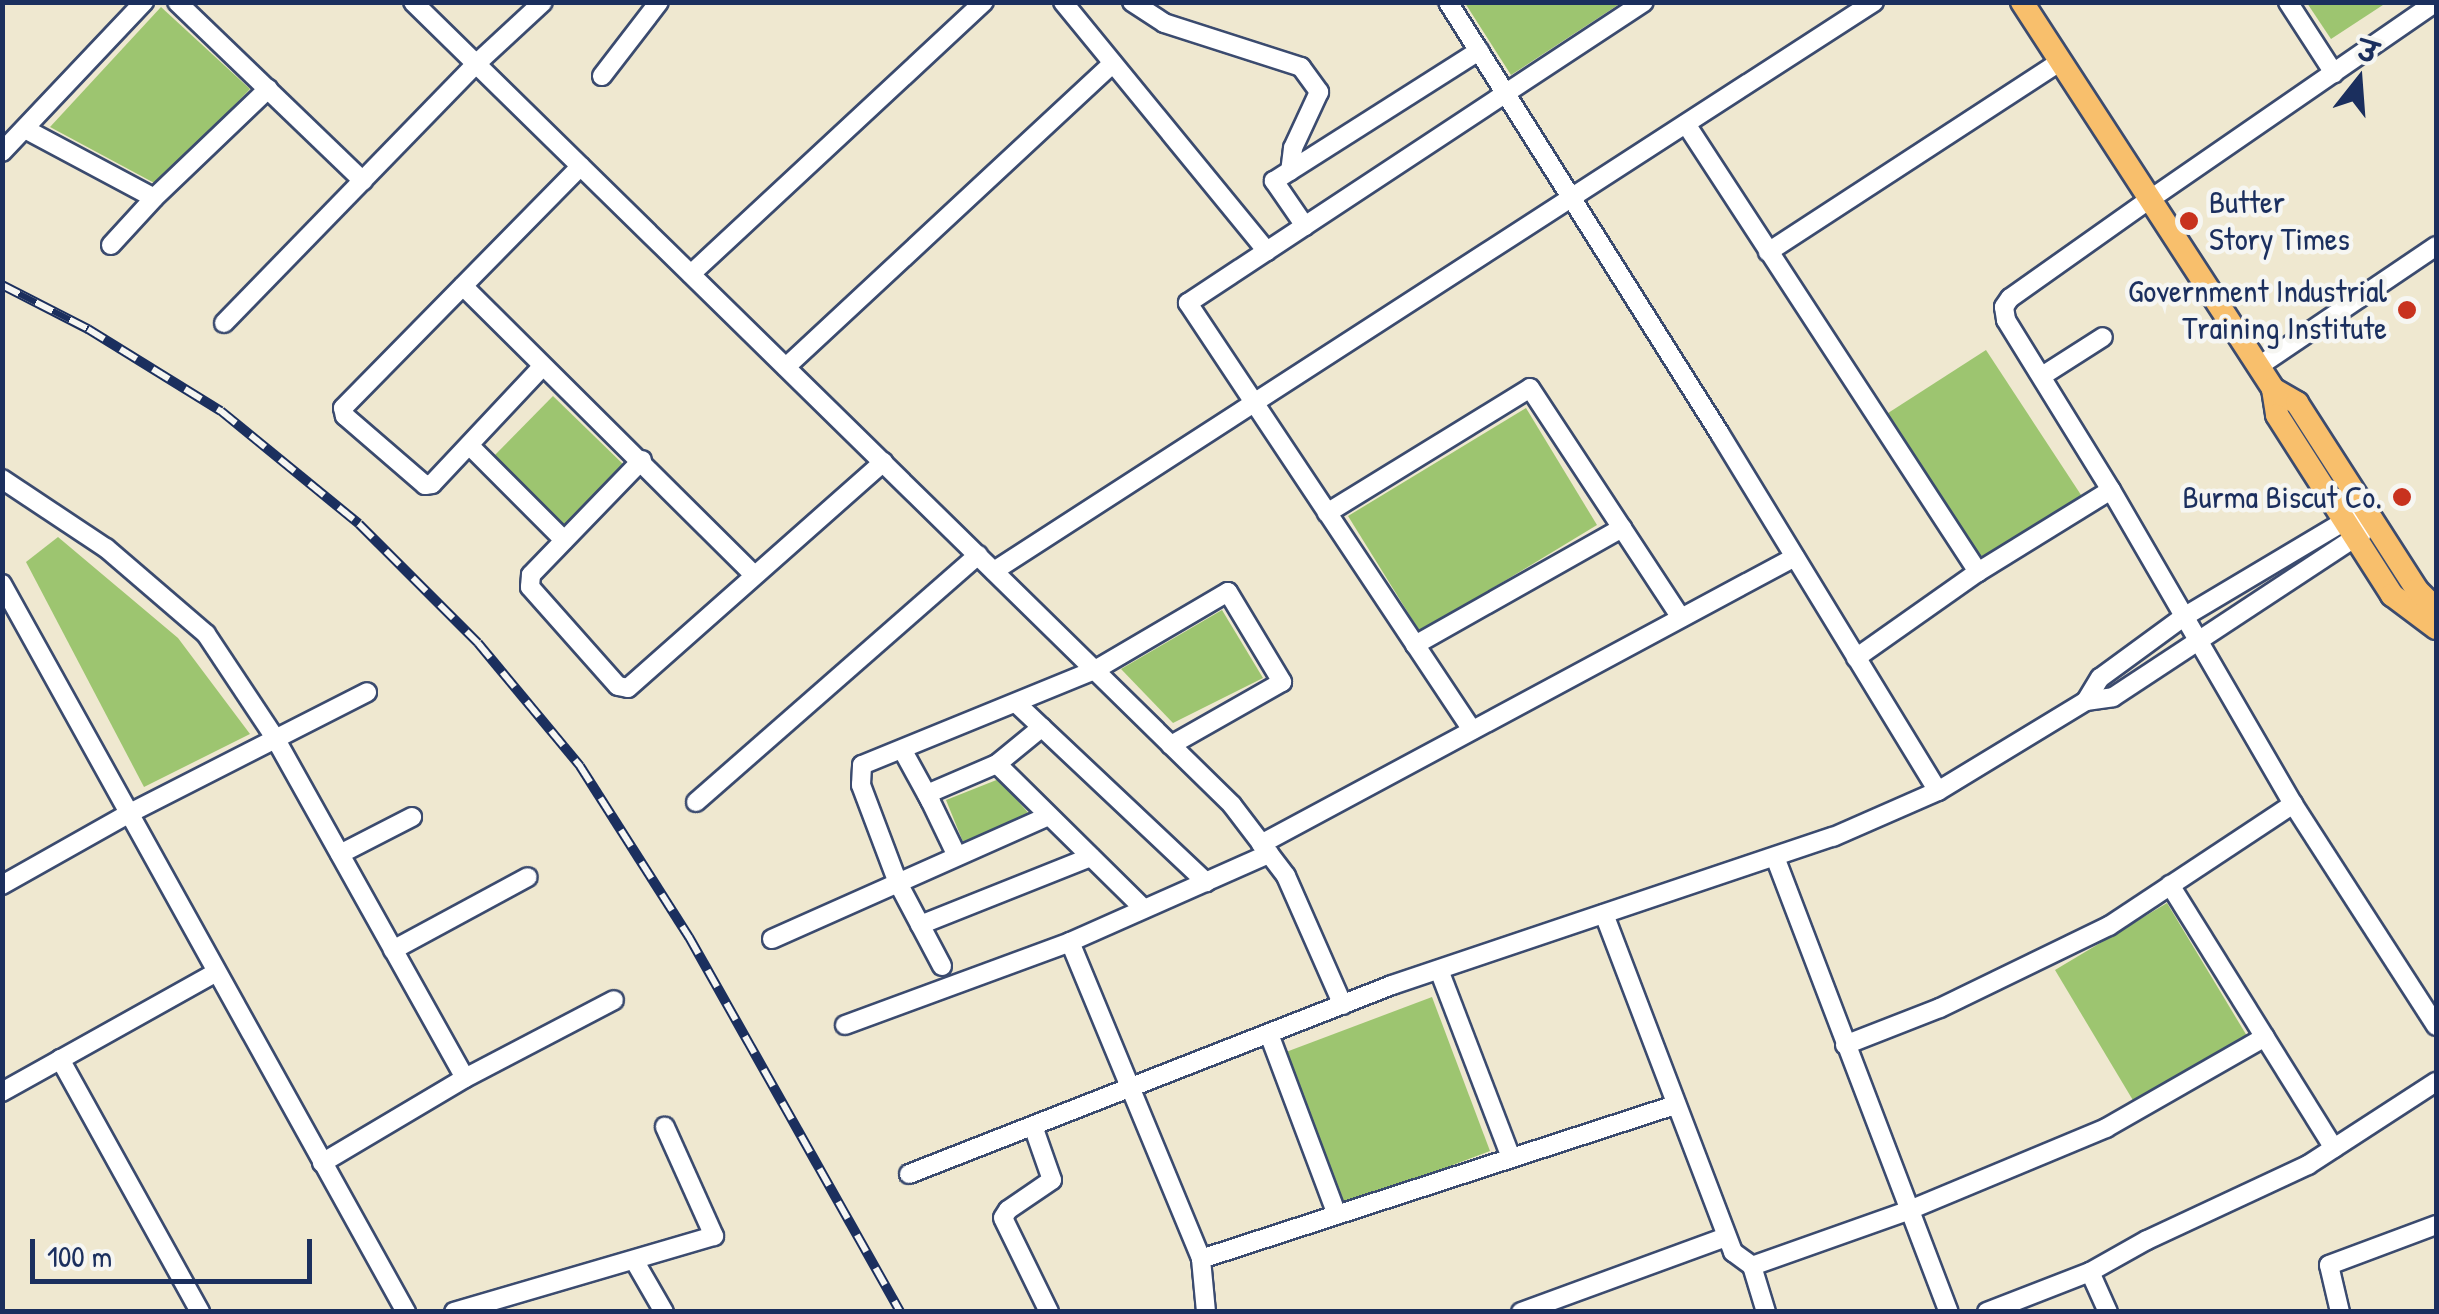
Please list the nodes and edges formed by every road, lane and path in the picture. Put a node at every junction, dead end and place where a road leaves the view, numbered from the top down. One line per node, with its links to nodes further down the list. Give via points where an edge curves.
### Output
1 (144, 2): 25 (street)
2 (177, 2): 22 (street)
3 (413, 2): 19 (street)
4 (544, 2): 19 (street)
5 (659, 2): 21 (street)
6 (984, 2): 38 (street)
7 (1063, 2): 18 (street)
8 (1132, 2): 28 (street, via 1164,23 1301,67 1319,92 1293,148)
9 (1448, 2): 16 (street)
10 (1644, 2): 23 (street)
11 (1874, 2): 15 (street)
12 (2022, 2): 17 (main road)
13 (2288, 2): 20 (street)
14 (2436, 2): 20 (street)
15 (1848, 10): 24 (street)
16 (1479, 51): 23 (street); 28 (street)
17 (2060, 61): 32 (main road); 37 (street)
18 (1112, 63): 36 (street); 42 (street)
19 (476, 64): 27 (street); 29 (street)
20 (2334, 73): 32 (street)
21 (602, 76)
22 (268, 89): 29 (street); 30 (street)
23 (1506, 94): 31 (street); 33 (street)
24 (1686, 124): 31 (street); 37 (street)
25 (25, 129): 26 (street); 30 (street)
26 (2, 152)
27 (581, 166): 38 (street); 39 (street)
28 (1290, 171): 33 (street, via 1274,181)
29 (363, 181): 40 (street)
30 (154, 198): 34 (street)
31 (1572, 198): 47 (street); 59 (street)
32 (2150, 199): 43 (main road); 45 (street, via 2004,307)
33 (1305, 226): 36 (street)
34 (111, 245)
35 (2436, 246): 43 (street)
36 (1267, 251): 47 (street, via 1188,303)
37 (1768, 252): 61 (street)
38 (692, 274): 42 (street)
39 (462, 286): 44 (street); 48 (street, via 342,408 425,485)
40 (224, 324)
41 (2103, 337): 45 (street)
42 (786, 366): 50 (street)
43 (2259, 366): 46 (main road)
44 (541, 368): 48 (street); 49 (street)
45 (2042, 376): 52 (street)
46 (2273, 388): 54 (main road, via 2297,403); 56 (main road, via 2277,415)
47 (1254, 403): 53 (street); 60 (street)
48 (470, 446): 57 (street)
49 (642, 460): 57 (street); 62 (street)
50 (883, 462): 58 (street); 62 (street)
51 (2, 479): 77 (street, via 106,548 206,634)
52 (2112, 490): 61 (street); 66 (street)
53 (1327, 513): 55 (street, via 1530,388); 69 (street)
54 (2372, 520): 56 (street); 64 (main road)
55 (1622, 528): 65 (street); 69 (street)
56 (2351, 531): 66 (street); 67 (main road, via 2392,596); 68 (street)
57 (564, 540): 62 (street, via 531,575 530,587 618,686 628,688)
58 (978, 556): 60 (street); 82 (street)
59 (1795, 557): 65 (street); 70 (street)
60 (994, 571): 71 (street)
61 (1978, 572): 70 (street)
62 (753, 574)
63 (2, 584): 85 (street)
64 (2433, 601)
65 (1681, 618): 76 (street)
66 (2182, 618): 68 (street); 73 (street, via 2100,678)
67 (2436, 628)
68 (2196, 640): 73 (street, via 2113,698); 84 (street)
69 (1415, 645): 76 (street)
70 (1856, 658): 81 (street)
71 (1095, 670): 74 (street); 78 (street); 78 (street, via 1228,592 1282,682)
72 (366, 692): 77 (street)
73 (2086, 701): 81 (street)
74 (1017, 704): 75 (street); 79 (street)
75 (1042, 728): 80 (street); 94 (street)
76 (1472, 730): 88 (street)
77 (275, 738): 85 (street); 89 (street)
78 (1171, 746): 88 (street)
79 (904, 751): 83 (street); 95 (street, via 862,765 861,785)
80 (997, 764): 83 (street, via 928,794); 86 (street)
81 (1938, 791): 92 (street)
82 (696, 802)
83 (932, 802): 90 (street)
84 (2293, 804): 97 (street); 110 (street)
85 (130, 813): 96 (street); 106 (street)
86 (1048, 816): 90 (street); 91 (street)
87 (412, 817): 89 (street)
88 (1265, 849): 94 (street); 108 (street, via 1286,876)
89 (340, 854): 103 (street)
90 (957, 856): 95 (street)
91 (1091, 857): 98 (street); 100 (street)
92 (1775, 857): 99 (street); 113 (street)
93 (528, 877): 103 (street)
94 (1206, 882): 98 (street)
95 (898, 883): 100 (street); 101 (street)
96 (2, 885)
97 (2170, 885): 112 (street); 113 (street, via 2109,926 1940,1008)
98 (1144, 909): 102 (street)
99 (1604, 914): 105 (street); 119 (street)
100 (920, 924): 104 (street)
101 (772, 939)
102 (1070, 942): 109 (street); 117 (street)
103 (393, 950): 115 (street)
104 (942, 966)
105 (1439, 970): 108 (street); 123 (street)
106 (217, 972): 114 (street); 124 (street)
107 (614, 1000): 115 (street)
108 (1342, 1005): 111 (street)
109 (845, 1025)
110 (2436, 1026)
111 (1269, 1034): 117 (street); 127 (street)
112 (2265, 1037): 122 (street); 126 (street, via 2106,1128)
113 (1845, 1045): 126 (street)
114 (60, 1060): 118 (street); 134 (street)
115 (464, 1078): 124 (street)
116 (2436, 1082): 122 (street)
117 (1130, 1088): 120 (street); 131 (street)
118 (2, 1092)
119 (1676, 1105): 123 (street); 129 (street)
120 (1033, 1126): 125 (street); 138 (street, via 1052,1180 1003,1218)
121 (665, 1127): 130 (street, via 714,1236)
122 (2334, 1148): 133 (street)
123 (1511, 1158): 127 (street)
124 (322, 1164): 135 (street)
125 (910, 1174)
126 (1908, 1212): 132 (street); 142 (street)
127 (1337, 1215): 131 (street)
128 (2436, 1225): 145 (street, via 2329,1265)
129 (1726, 1236): 132 (street, via 1732,1252); 140 (street)
130 (634, 1260): 136 (street); 137 (street)
131 (1201, 1260): 139 (street)
132 (1752, 1266): 141 (street)
133 (2090, 1272): 143 (street); 144 (street)
134 (200, 1312)
135 (406, 1312)
136 (454, 1312)
137 (664, 1312)
138 (1049, 1312)
139 (1206, 1312)
140 (1521, 1312)
141 (1766, 1312)
142 (1949, 1312)
143 (1987, 1312)
144 (2108, 1312)
145 (2340, 1312)

